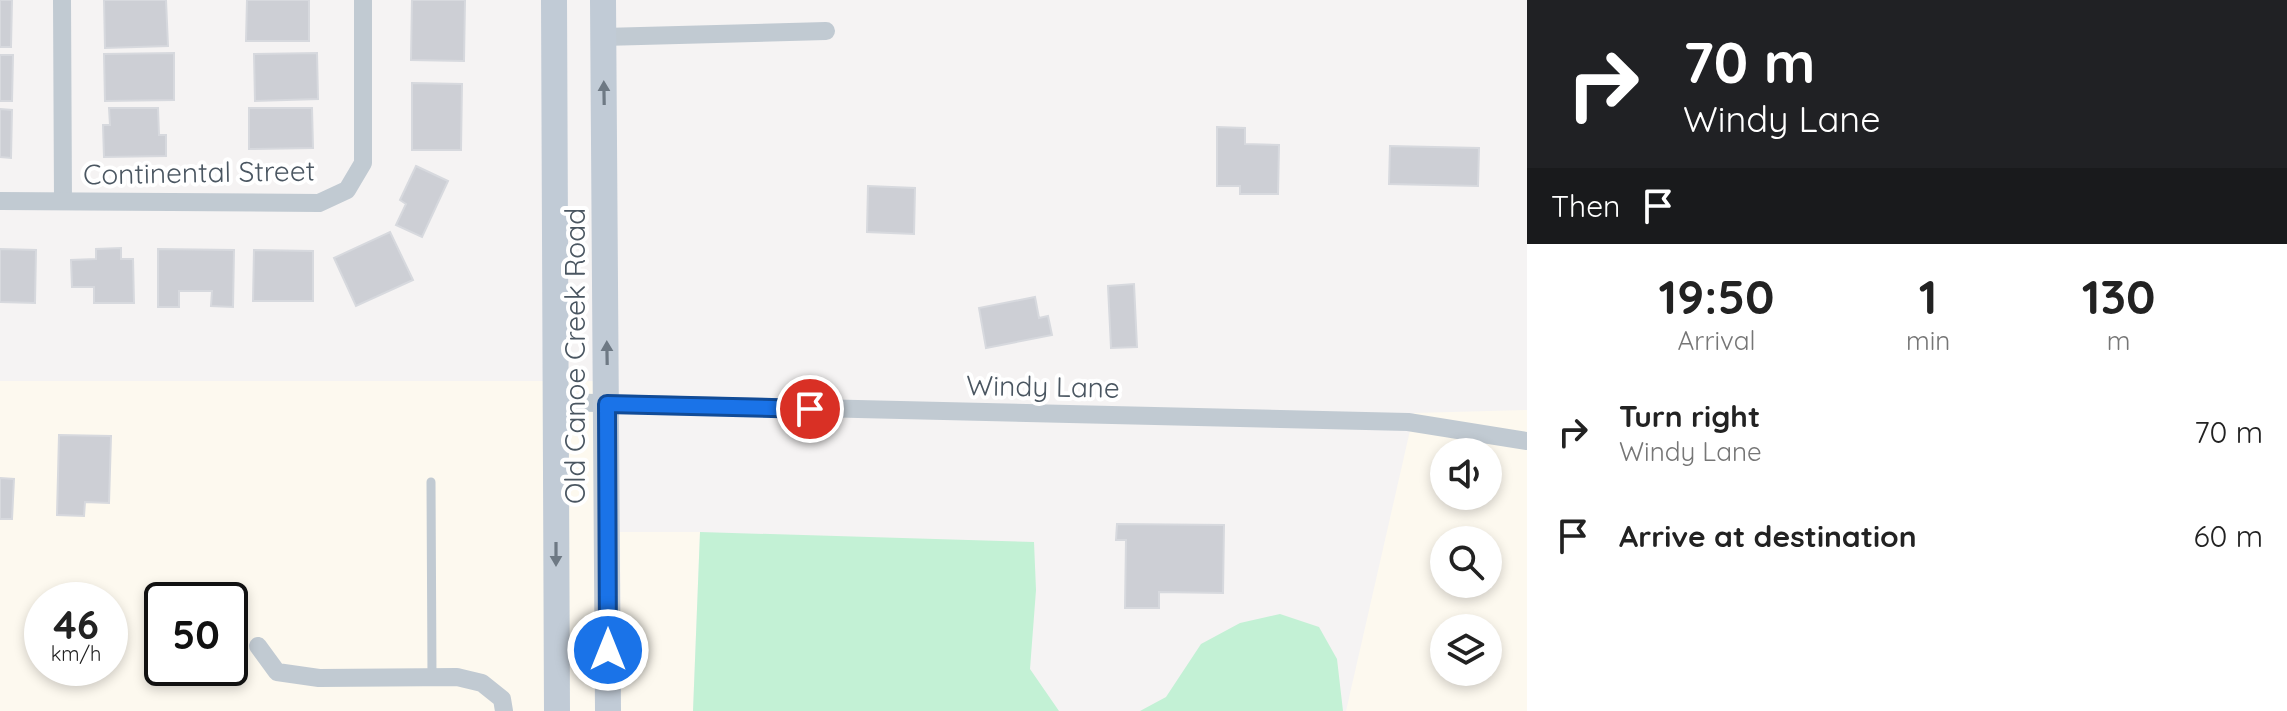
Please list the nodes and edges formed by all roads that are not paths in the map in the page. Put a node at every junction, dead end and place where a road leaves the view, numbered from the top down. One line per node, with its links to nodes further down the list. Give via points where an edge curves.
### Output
1 (62, 0): 8 (street)
2 (363, 0): 8 (street, Continental Street, via 363,163 347,190 319,203)
3 (554, 0): 9 (main road, Old Canoe Creek Road)
4 (603, 0): 6 (main road, Old Canoe Creek Road)
5 (826, 31): 6 (street)
6 (603, 37): 10 (main road, Old Canoe Creek Road, one-way to 6)
7 (0, 201): 8 (street, Continental Street)
8 (63, 201)
9 (555, 402): 10 (street, Windy Lane); 16 (main road, Old Canoe Creek Road, one-way to 16)
10 (607, 404): 11 (street, Windy Lane, via 1408,422); 17 (main road, Old Canoe Creek Road)
11 (1527, 441)
12 (431, 482): 14 (lane)
13 (258, 646): 14 (street, via 277,672 319,678)
14 (432, 677): 15 (street, via 482,683 502,699)
15 (504, 711)
16 (557, 711)
17 (608, 711)

